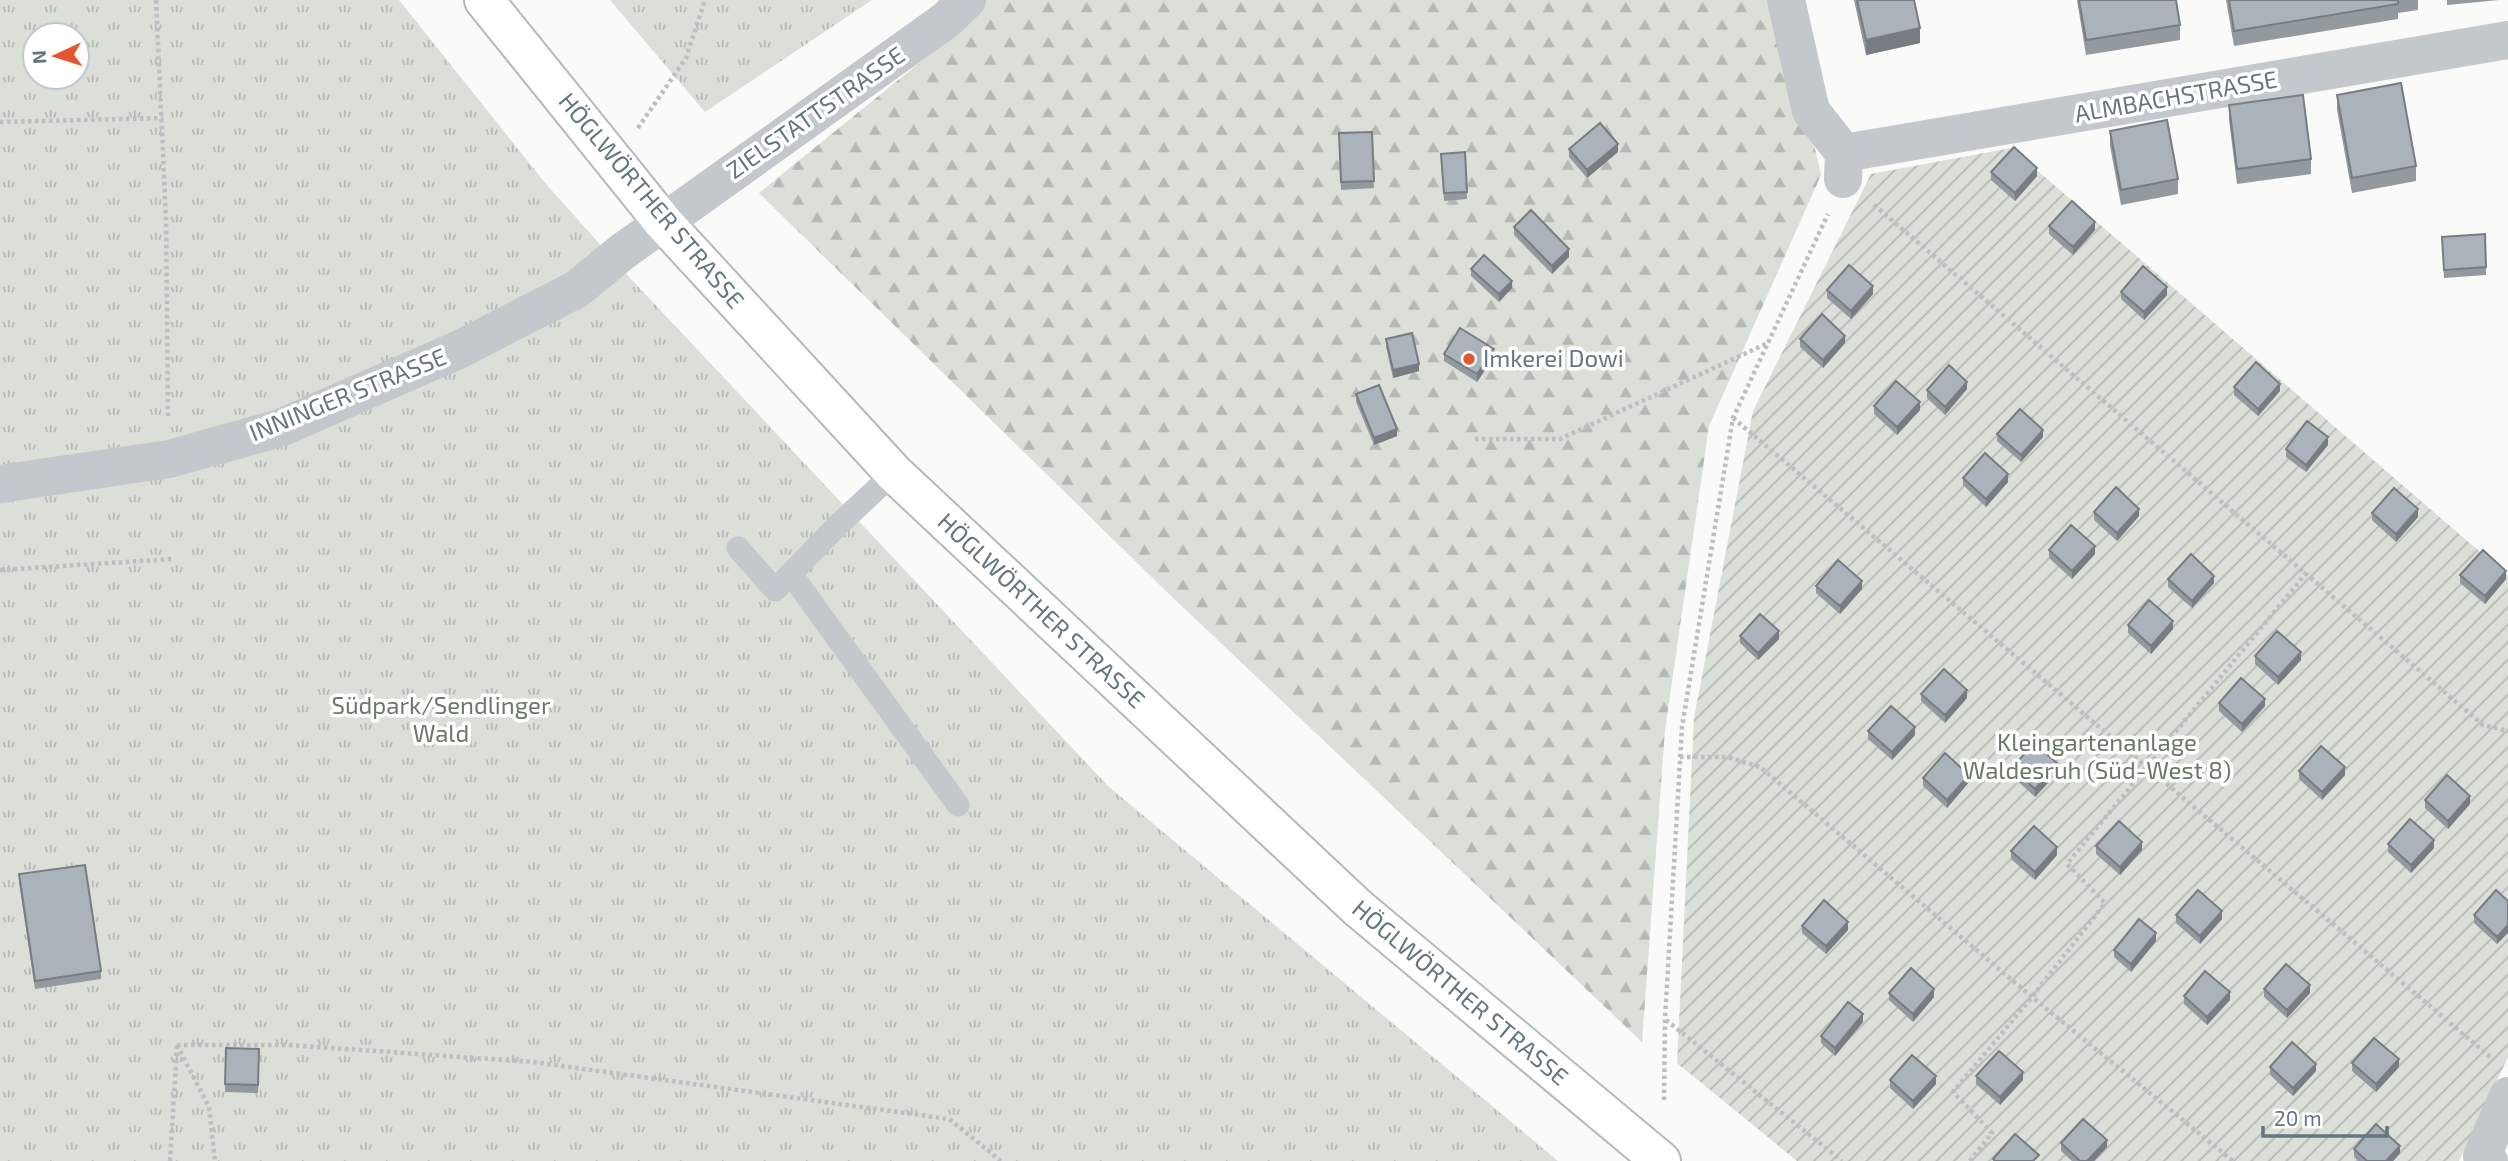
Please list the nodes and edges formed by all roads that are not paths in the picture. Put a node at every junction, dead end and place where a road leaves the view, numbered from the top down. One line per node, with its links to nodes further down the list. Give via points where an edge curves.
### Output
1 (484, 0): 5 (street, HÖGLWÖRTHER STRASSE)
2 (967, 0): 5 (street, ZIELSTATTSTRASSE, via 946,20)
3 (1786, 0): 4 (street, ALMBACHSTRASSE, via 1811,111 1844,166)
4 (2508, 40)
5 (663, 222): 6 (street, HÖGLWÖRTHER STRASSE); 7 (street, INNINGER STRASSE, via 577,289 458,350 280,428 169,459)
6 (894, 474): 9 (lane); 13 (street, HÖGLWÖRTHER STRASSE, via 1358,908)
7 (0, 484)
8 (738, 548): 9 (lane, via 775,590)
9 (791, 574): 10 (lane)
10 (958, 805)
11 (2503, 1080): 12 (street)
12 (2485, 1158)
13 (1661, 1161)

